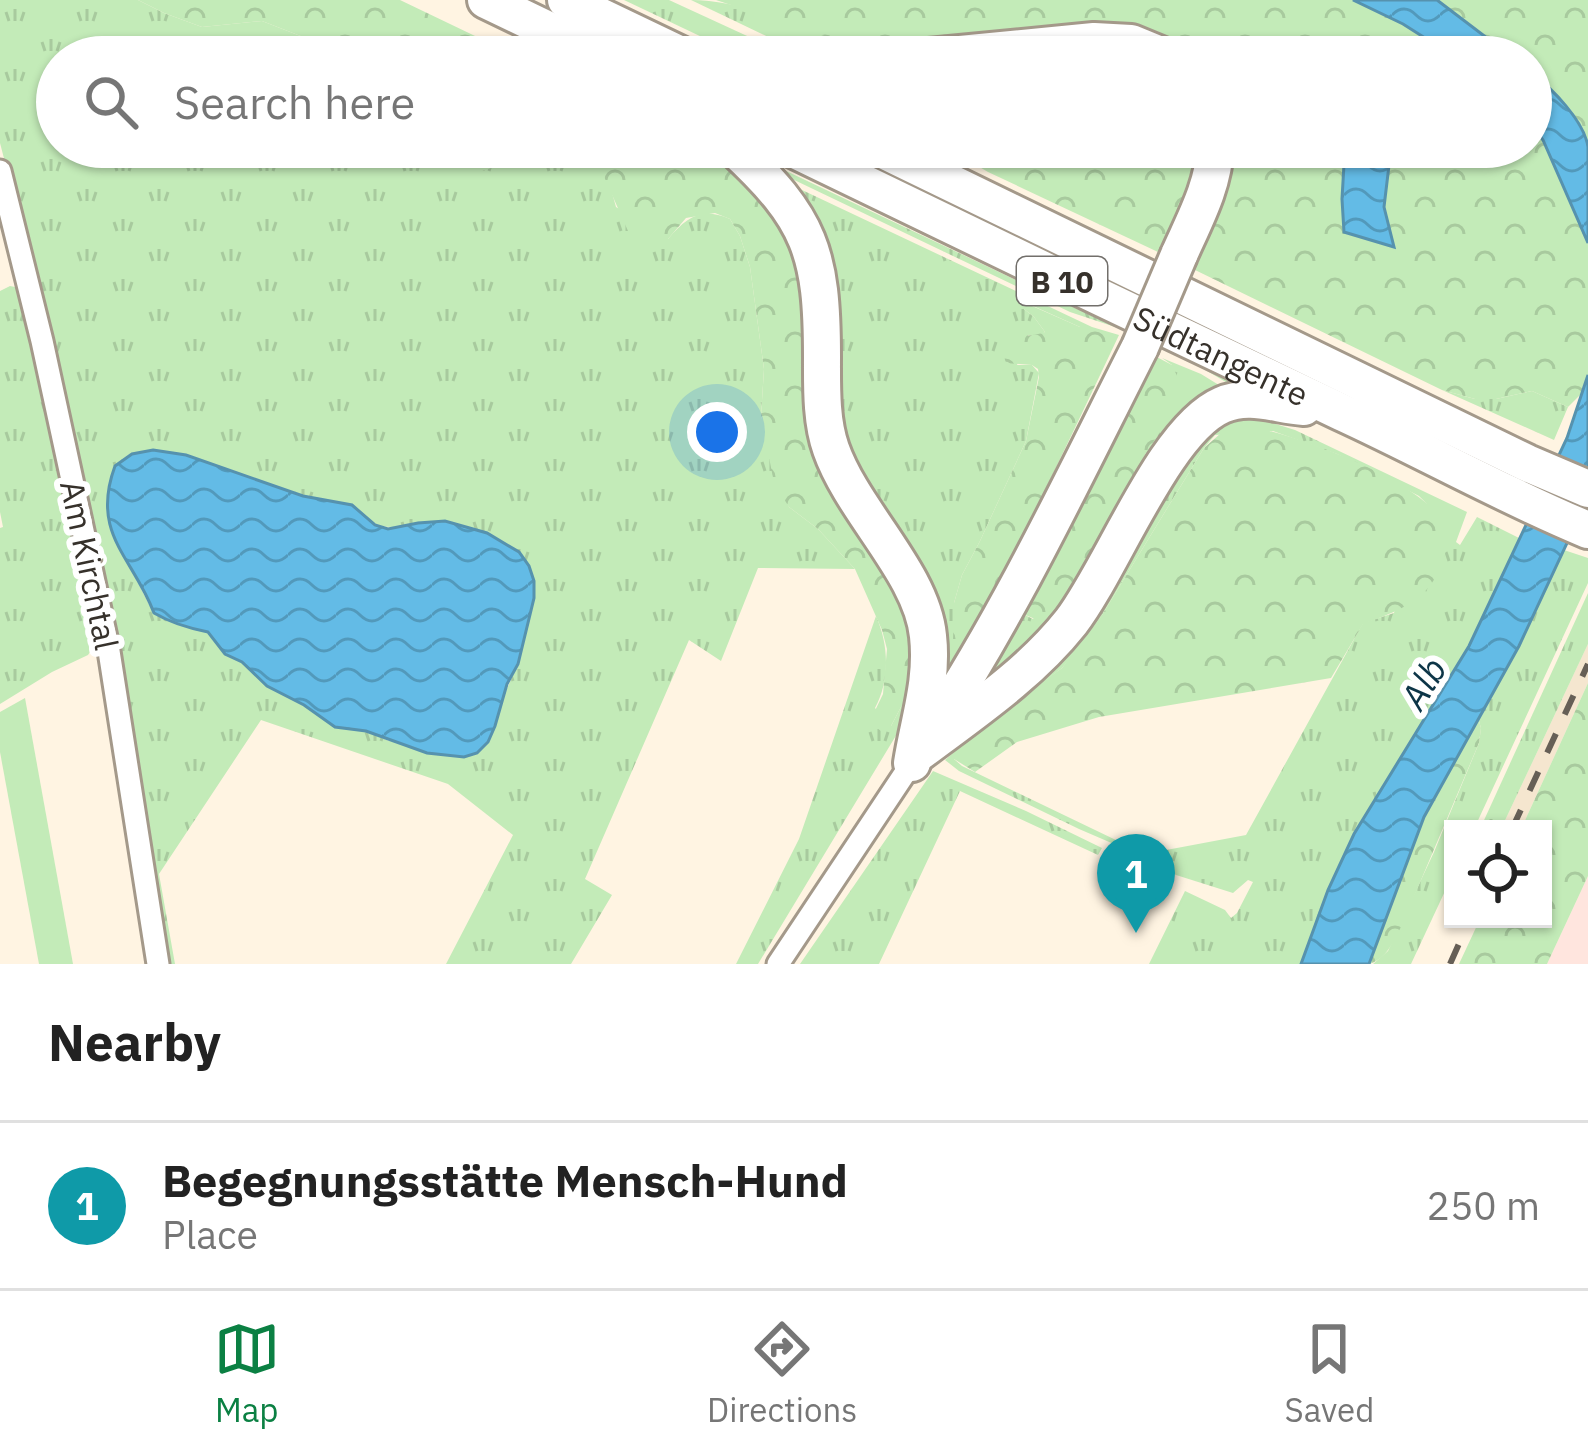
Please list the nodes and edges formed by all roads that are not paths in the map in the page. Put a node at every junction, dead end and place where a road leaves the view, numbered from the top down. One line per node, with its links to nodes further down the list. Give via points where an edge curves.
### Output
1 (486, 0): 3 (highway)
2 (566, 0): 4 (highway)
3 (561, 36)
4 (641, 36)
5 (754, 168): 15 (highway, via 799,220 818,268 830,446 918,599 928,631 929,689)
6 (832, 168): 12 (highway, Südtangente / B 10)
7 (921, 168): 11 (highway, Südtangente / B 10)
8 (957, 168): 11 (highway)
9 (1213, 168): 15 (highway, bridge, via 1140,347 1013,593)
10 (0, 171): 16 (street, Am Kirchtal, via 109,651)
11 (987, 199): 13 (highway, Südtangente / B 10)
12 (1338, 410): 14 (highway, Südtangente / B 10); 15 (highway, via 1242,399 1193,424 1063,632)
13 (1588, 490)
14 (1588, 530)
15 (914, 759): 17 (street)
16 (158, 964)
17 (778, 964)

